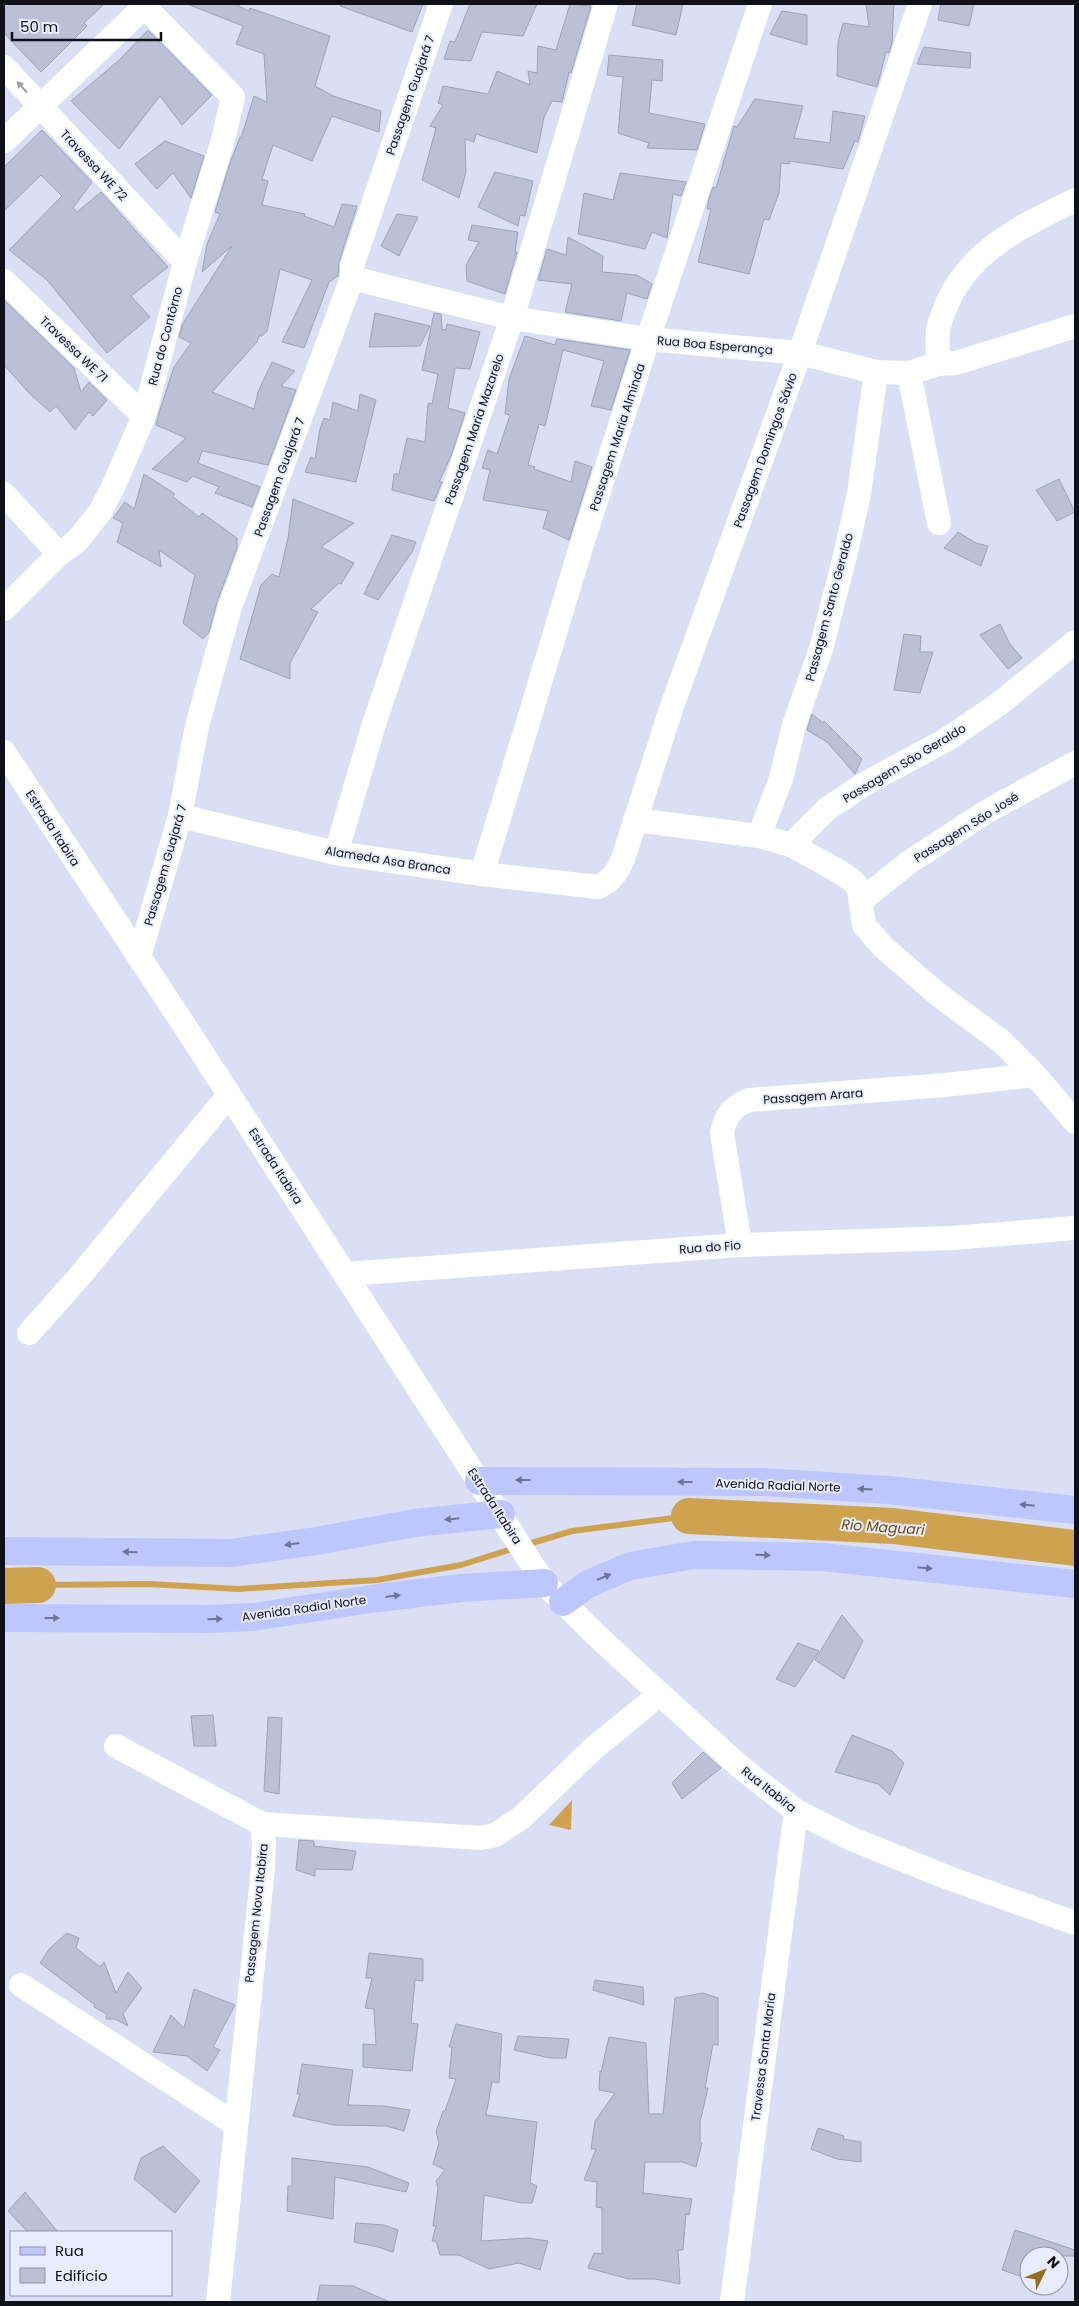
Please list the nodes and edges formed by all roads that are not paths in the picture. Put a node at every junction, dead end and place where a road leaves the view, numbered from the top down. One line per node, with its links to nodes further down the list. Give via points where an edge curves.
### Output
1 (441, 4): 11 (street, Passagem Guajará 7, via 352,266)
2 (606, 4): 13 (street, Passagem Maria Mazarelo)
3 (760, 4): 15 (street, Passagem Maria Alminda)
4 (920, 4): 16 (street, Passagem Domingos Sávio)
5 (145, 5): 7 (street); 10 (street, Rua do Contôrno, via 233,97)
6 (4, 67): 7 (street, Travessa WE 72, one-way to 6)
7 (40, 107): 8 (street); 10 (street, Travessa WE 72)
8 (4, 140)
9 (1075, 200): 17 (street, via 987,249 971,266 959,281 938,329)
10 (185, 262): 20 (street, Rua do Contôrno)
11 (352, 278): 13 (street, Rua Boa Esperança); 28 (street, Passagem Guajará 7, via 230,608 197,726)
12 (4, 281): 20 (street, Travessa WE 71)
13 (512, 318): 15 (street, Rua Boa Esperança); 32 (street, Passagem Maria Mazarelo, via 376,722)
14 (1075, 326): 17 (street, Rua Boa Esperança, via 956,363)
15 (648, 339): 16 (street, Rua Boa Esperança); 33 (street, Passagem Maria Alminda)
16 (800, 353): 18 (street, Rua Boa Esperança); 29 (street, Passagem Domingos Sávio, via 671,709)
17 (938, 364): 19 (street, Rua Boa Esperança)
18 (876, 372): 19 (street, Rua Boa Esperança); 30 (street, Passagem Santo Geraldo, via 859,494 845,556 821,649 794,724 781,779)
19 (909, 373): 22 (street)
20 (144, 416): 23 (street, Rua do Contôrno, via 100,512 77,541)
21 (4, 494): 23 (street)
22 (939, 523)
23 (59, 554): 24 (street, Rua do Contôrno)
24 (4, 609)
25 (1075, 642): 31 (street, Passagem São Geraldo, via 999,704 946,740 866,783 827,809)
26 (4, 752): 36 (street, Estrada Itabira)
27 (1075, 763): 35 (street, Passagem São José, via 986,812 908,863)
28 (180, 816): 32 (street, Alameda Asa Branca); 36 (street, Passagem Guajará 7)
29 (635, 820): 30 (street); 34 (street, Passagem Domingos Sávio, via 619,869 608,883)
30 (759, 836): 31 (street)
31 (791, 845): 35 (street, via 853,881)
32 (336, 853): 33 (street, Alameda Asa Branca)
33 (482, 874): 34 (street, Alameda Asa Branca)
34 (598, 887)
35 (862, 900): 37 (street, via 864,925 883,947 940,996 1001,1041)
36 (139, 957): 38 (street, Estrada Itabira)
37 (1035, 1075): 39 (street); 41 (street, Passagem Arara, via 749,1100 737,1105 724,1121 722,1133)
38 (229, 1095): 42 (street, Estrada Itabira); 43 (street, via 79,1278)
39 (1075, 1122)
40 (1075, 1228): 41 (street, Rua do Fio, via 954,1238)
41 (740, 1245): 42 (street, Rua do Fio)
42 (346, 1274): 44 (street, Estrada Itabira)
43 (29, 1332)
44 (480, 1481): 45 (main road, Avenida Radial Norte, one-way to 44, via 888,1490 762,1482); 46 (street, Estrada Itabira)
45 (1075, 1510)
46 (501, 1514): 47 (main road, one-way to 47, via 415,1523 231,1553); 48 (street, Estrada Itabira)
47 (4, 1551)
48 (544, 1583): 50 (street, Rua Itabira); 51 (main road, Avenida Radial Norte, one-way to 48, via 253,1617 406,1594)
49 (1075, 1584): 50 (main road, one-way to 49, via 588,1584 630,1566 694,1555 823,1556)
50 (563, 1602): 52 (street, Rua Itabira)
51 (4, 1618)
52 (660, 1694): 54 (street, Rua Itabira, via 738,1765); 55 (street, via 594,1748 521,1818 495,1835 481,1838)
53 (116, 1746): 55 (street)
54 (796, 1811): 56 (street, Rua Itabira, via 852,1839 946,1877); 60 (street, Travessa Santa Maria)
55 (262, 1824): 58 (street, Passagem Nova Itabira, via 262,1868)
56 (1075, 1923)
57 (21, 1985): 58 (street)
58 (235, 2124): 59 (street, Passagem Nova Itabira)
59 (218, 2302)
60 (732, 2302)

